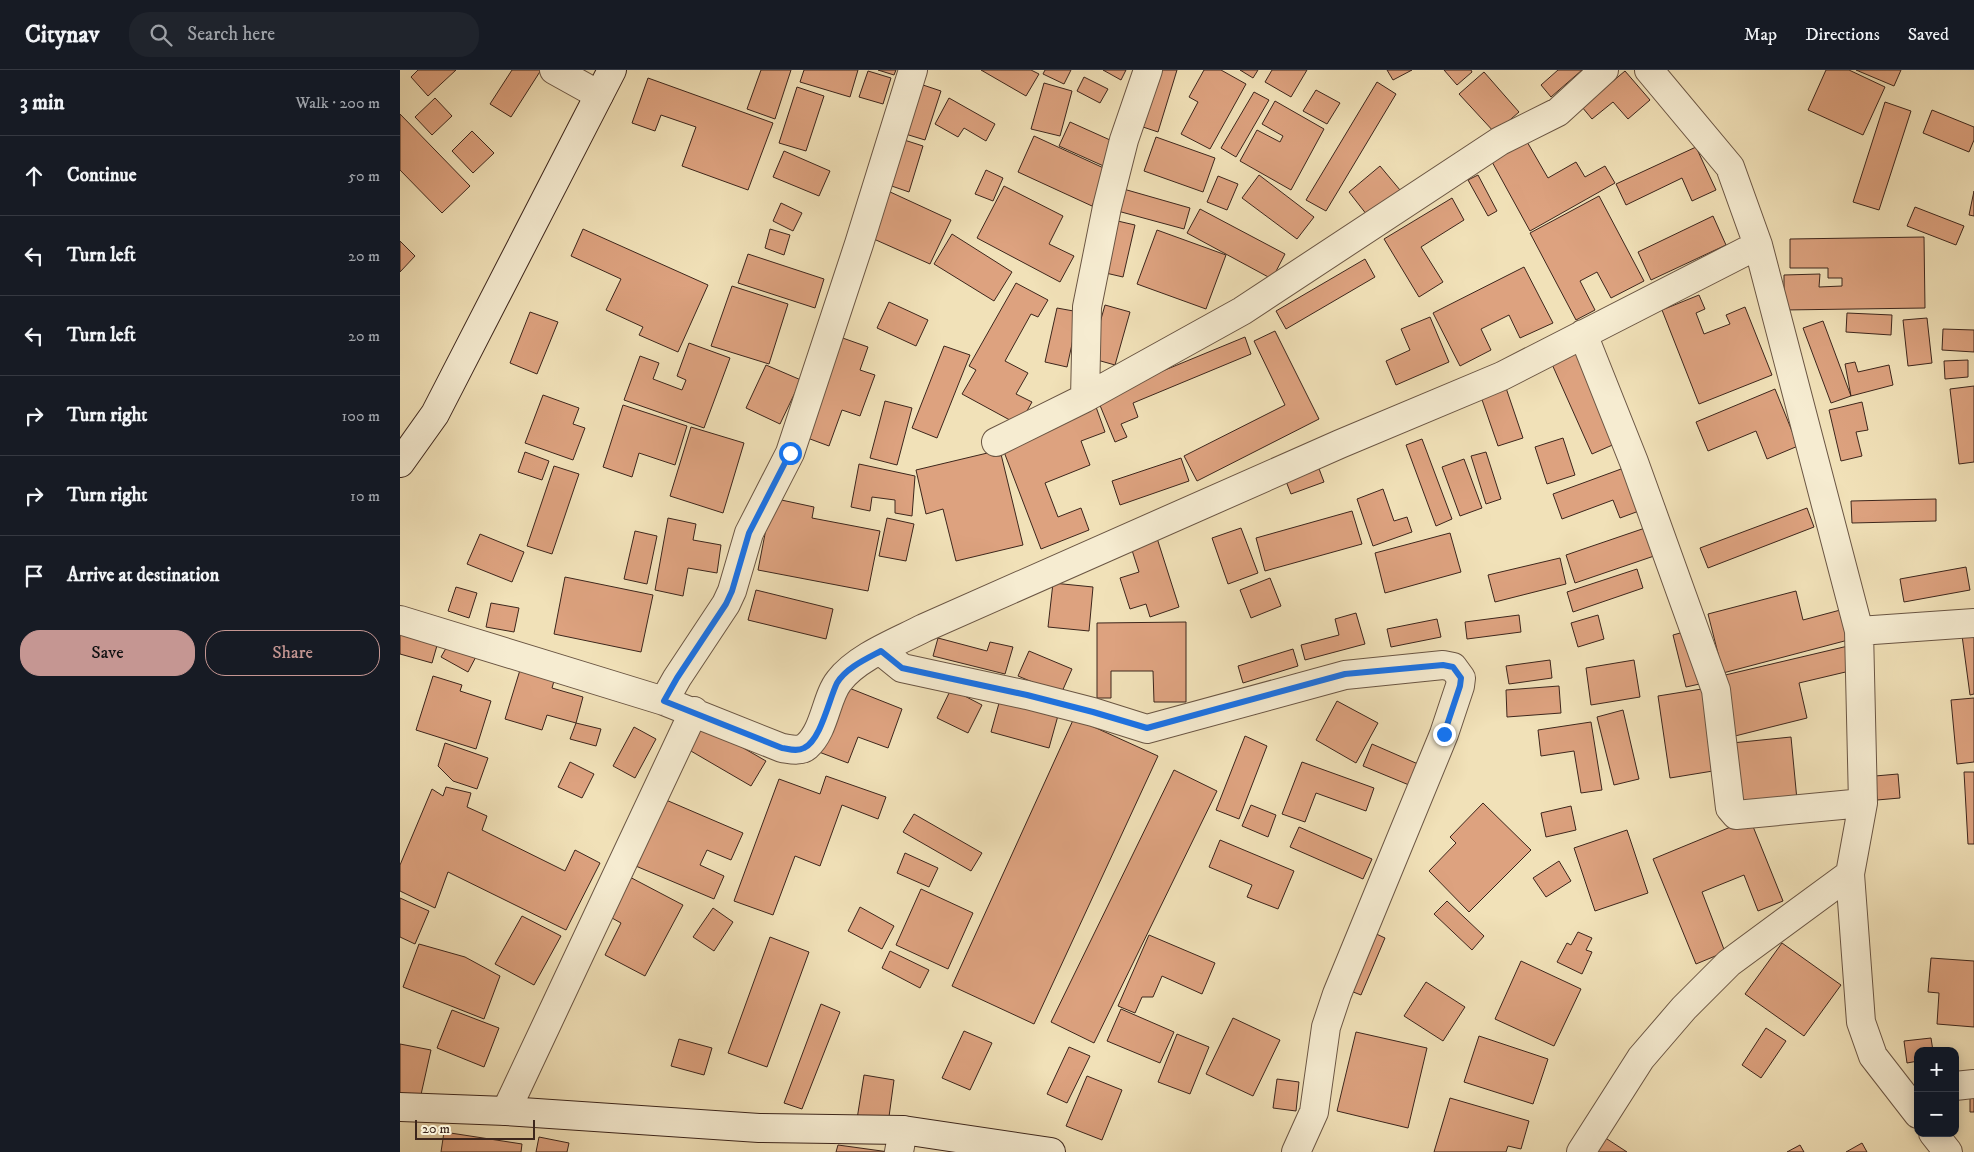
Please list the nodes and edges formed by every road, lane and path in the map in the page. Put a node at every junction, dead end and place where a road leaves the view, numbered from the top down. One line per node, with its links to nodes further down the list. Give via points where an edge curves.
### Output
1 (554, 70): 7 (street)
2 (612, 70): 7 (street)
3 (913, 70): 17 (street, via 790,453 749,533 726,604)
4 (1148, 70): 10 (street, via 1124,140 1087,307)
5 (1604, 70): 10 (street, via 1558,112 1500,141 1242,311)
6 (1648, 70): 8 (street, via 1730,167)
7 (599, 95): 12 (street, via 435,414)
8 (1758, 245): 9 (street); 15 (street)
9 (1583, 334): 16 (street, via 1502,376 942,620); 19 (street, via 1634,462 1716,690 1730,808 1736,815)
10 (1085, 398): 11 (street)
11 (996, 442)
12 (400, 463)
13 (400, 620): 17 (street)
14 (1974, 623): 15 (street)
15 (1859, 631): 19 (street)
16 (881, 651): 18 (street, via 858,663 838,681 816,735 806,748 782,748); 30 (street, via 902,668 1027,695 1147,728 1345,674 1443,665 1458,672 1460,686 1444,734 1337,994 1326,1027 1314,1112)
17 (664, 701): 18 (street)
18 (694, 711): 26 (street)
19 (1862, 803): 20 (street)
20 (1850, 874): 23 (street, via 1861,1022 1873,1056); 31 (street, via 1729,963 1684,1008 1641,1058)
21 (1974, 1084): 22 (street)
22 (1959, 1086)
23 (1909, 1091): 24 (street)
24 (1914, 1104)
25 (400, 1108): 26 (street)
26 (506, 1111): 28 (street)
27 (1936, 1137): 32 (street)
28 (901, 1141): 29 (street)
29 (1051, 1152)
30 (1296, 1152)
31 (1581, 1152)
32 (1948, 1152)

